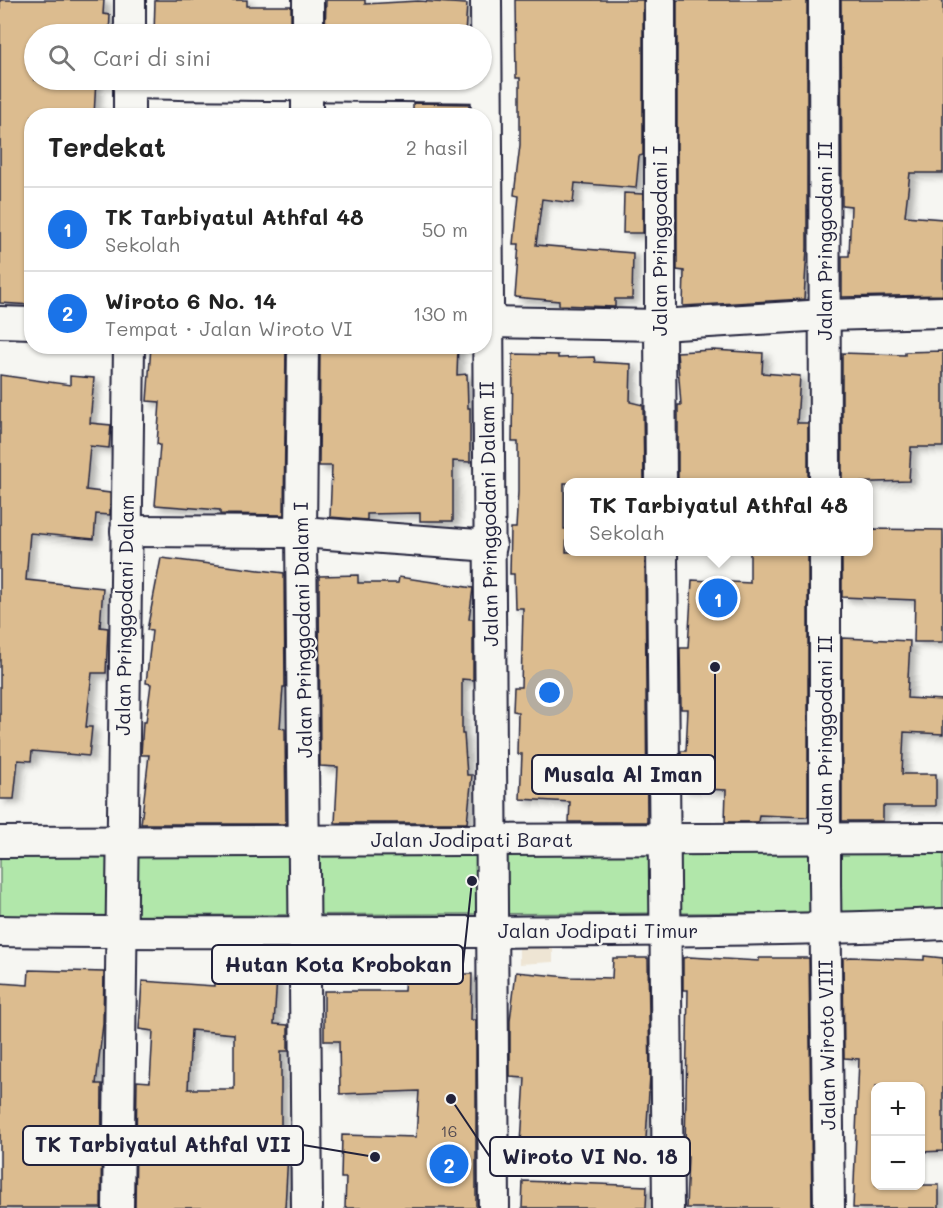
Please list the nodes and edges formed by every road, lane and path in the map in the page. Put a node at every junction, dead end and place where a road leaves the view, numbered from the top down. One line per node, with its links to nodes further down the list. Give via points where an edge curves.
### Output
1 (130, 0): 6 (street)
2 (308, 0): 7 (street)
3 (486, 0): 8 (street, Jalan Pringgodani Dalam II)
4 (660, 0): 20 (street, Jalan Pringgodani I)
5 (824, 0): 16 (street, Jalan Pringgodani II)
6 (130, 24)
7 (308, 24)
8 (486, 24)
9 (129, 90): 12 (street)
10 (307, 90): 13 (street)
11 (486, 90): 14 (street, Jalan Pringgodani Dalam II)
12 (129, 108)
13 (307, 108)
14 (486, 108)
15 (943, 312): 16 (street)
16 (825, 315): 20 (street); 25 (street, Jalan Pringgodani II)
17 (0, 322): 19 (street)
18 (492, 322): 20 (street)
19 (24, 323)
20 (660, 325): 24 (street, Jalan Pringgodani I)
21 (129, 354): 26 (street, Jalan Pringgodani Dalam)
22 (303, 354): 27 (street, Jalan Pringgodani Dalam I)
23 (488, 354): 28 (street, Jalan Pringgodani Dalam II)
24 (661, 478)
25 (825, 478)
26 (126, 531): 27 (street); 36 (street, Jalan Pringgodani Dalam)
27 (301, 532): 28 (street); 35 (street, Jalan Pringgodani Dalam I)
28 (491, 546): 34 (street, Jalan Pringgodani Dalam II)
29 (662, 556): 33 (street)
30 (825, 556): 31 (street, Jalan Pringgodani II)
31 (825, 838): 32 (street, Jalan Jodipati Barat); 33 (street, Jalan Jodipati Barat); 38 (street, Jalan Pringgodani II)
32 (943, 838)
33 (666, 839): 34 (street, Jalan Jodipati Barat); 44 (street)
34 (491, 840): 35 (street, Jalan Jodipati Barat); 43 (street, Jalan Pringgodani Dalam II)
35 (305, 841): 36 (street, Jalan Jodipati Barat); 39 (street, Jalan Pringgodani Dalam I)
36 (123, 842): 37 (street, Jalan Jodipati Barat); 45 (street, Jalan Pringgodani Dalam)
37 (0, 843)
38 (825, 883): 41 (street, Jalan Wiroto VIII)
39 (305, 923): 43 (street, Jalan Jodipati Timur); 45 (street, Jalan Jodipati Timur); 47 (street, Jalan Pringgodani Dalam I)
40 (943, 924): 41 (street, Jalan Jodipati Timur)
41 (826, 929): 44 (street, Jalan Jodipati Timur); 50 (street, Jalan Wiroto VIII)
42 (0, 931): 45 (street, Jalan Jodipati Timur)
43 (491, 932): 44 (street, Jalan Jodipati Timur); 48 (street, Jalan Pringgodani Dalam II)
44 (666, 932): 49 (street)
45 (121, 933): 46 (street, Jalan Pringgodani Dalam)
46 (118, 1208)
47 (307, 1208)
48 (494, 1208)
49 (668, 1208)
50 (830, 1208)

